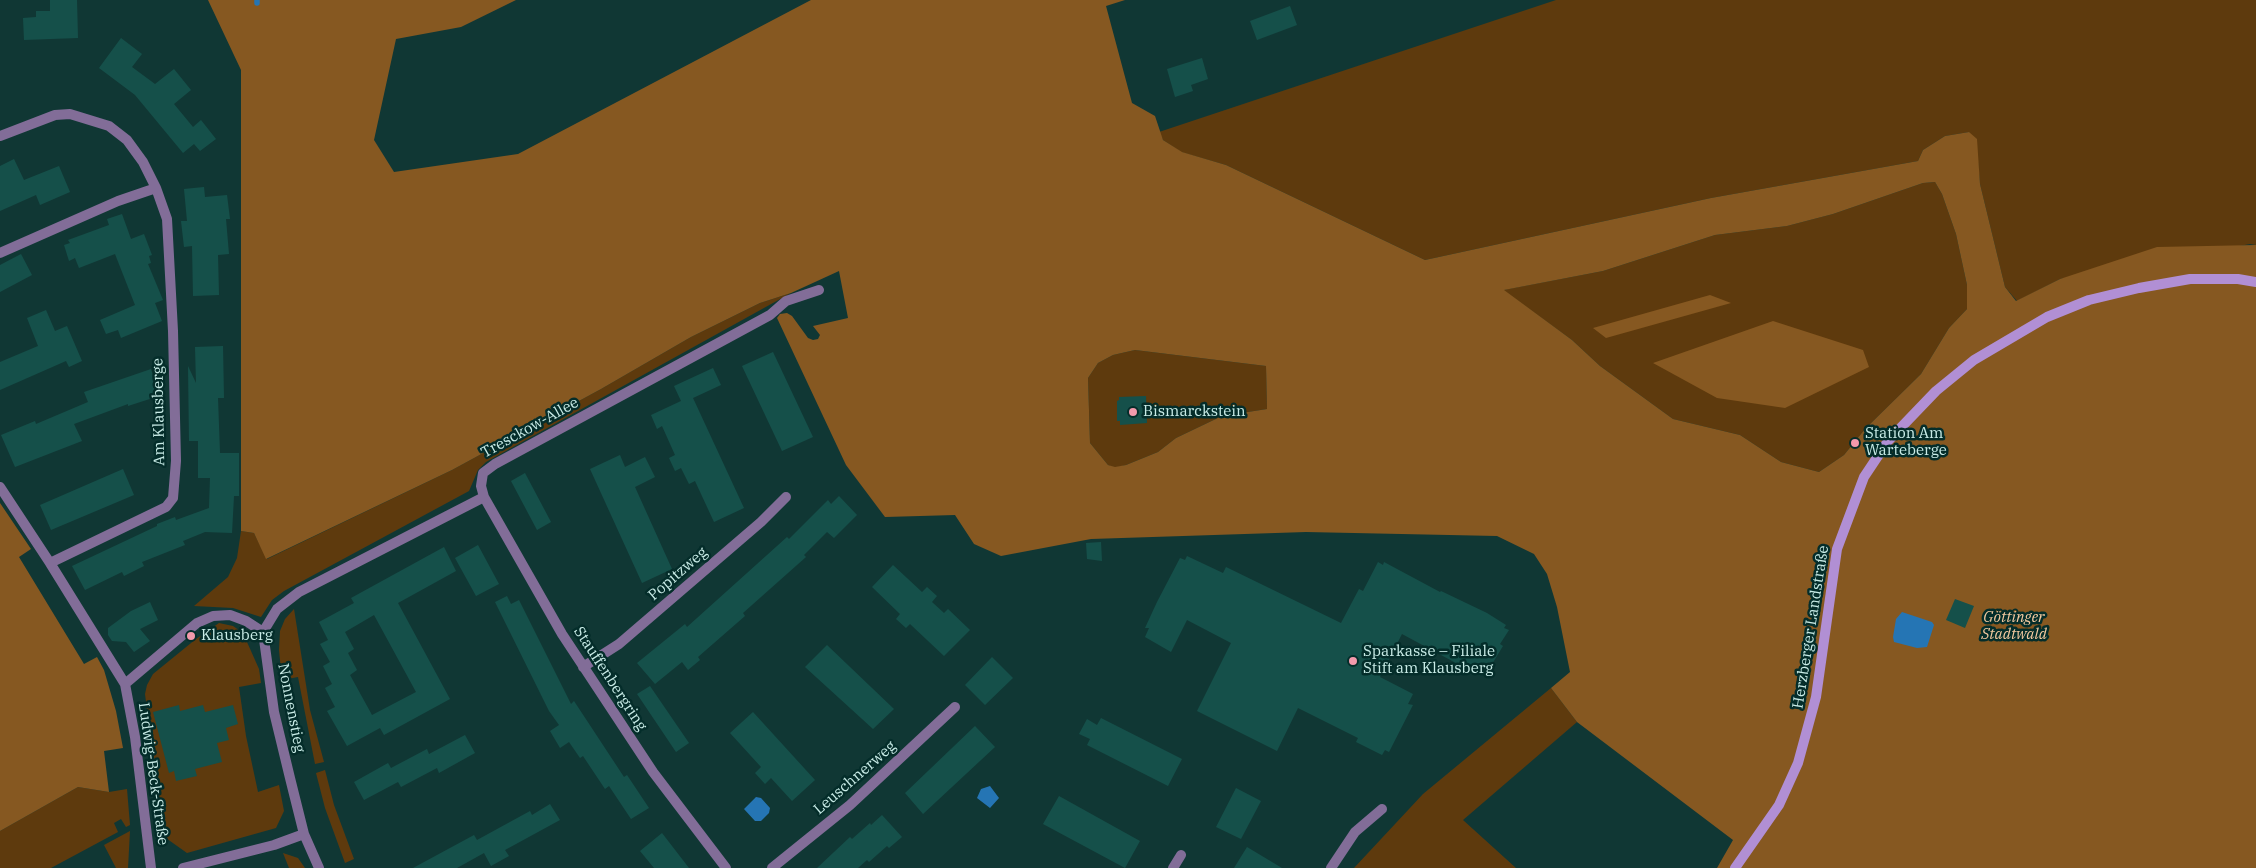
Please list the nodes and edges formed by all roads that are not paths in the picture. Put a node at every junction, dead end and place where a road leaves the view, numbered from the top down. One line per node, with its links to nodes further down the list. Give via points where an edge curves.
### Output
1 (0, 136): 2 (street, Am Klausberge, via 55,115 70,114 90,119 109,126 126,140 143,162)
2 (156, 188): 3 (street, via 118,201); 9 (street, Am Klausberge, via 167,219 173,322 176,460 173,498 166,507)
3 (0, 253)
4 (2256, 282): 24 (street, Herzberger Landstraße, via 2238,279 2182,280 2089,300 2047,316 1974,360 1936,391 1888,441 1864,476 1837,549 1816,697 1798,763 1779,805)
5 (819, 290): 7 (street, Tresckow-Allee, via 786,301 770,314 495,464 482,473)
6 (0, 487): 9 (street)
7 (484, 497): 10 (street, via 299,592 277,609); 11 (street, Stauffenbergring)
8 (786, 497): 11 (street, Popitzweg, via 619,644)
9 (50, 563): 12 (street)
10 (263, 632): 12 (street, via 230,615 213,616 197,623); 15 (street, Nonnenstieg, via 274,712)
11 (584, 667): 20 (street, Stauffenbergring, via 653,772)
12 (125, 684): 17 (street, Ludwig-Beck-Straße)
13 (955, 707): 21 (street, Leuschnerweg, via 850,805)
14 (1382, 809): 23 (street, via 1355,832)
15 (304, 834): 18 (street); 19 (street, Nonnenstieg)
16 (1181, 855): 22 (street)
17 (151, 868)
18 (184, 868)
19 (319, 868)
20 (726, 868)
21 (772, 868)
22 (1173, 868)
23 (1331, 868)
24 (1735, 868)

